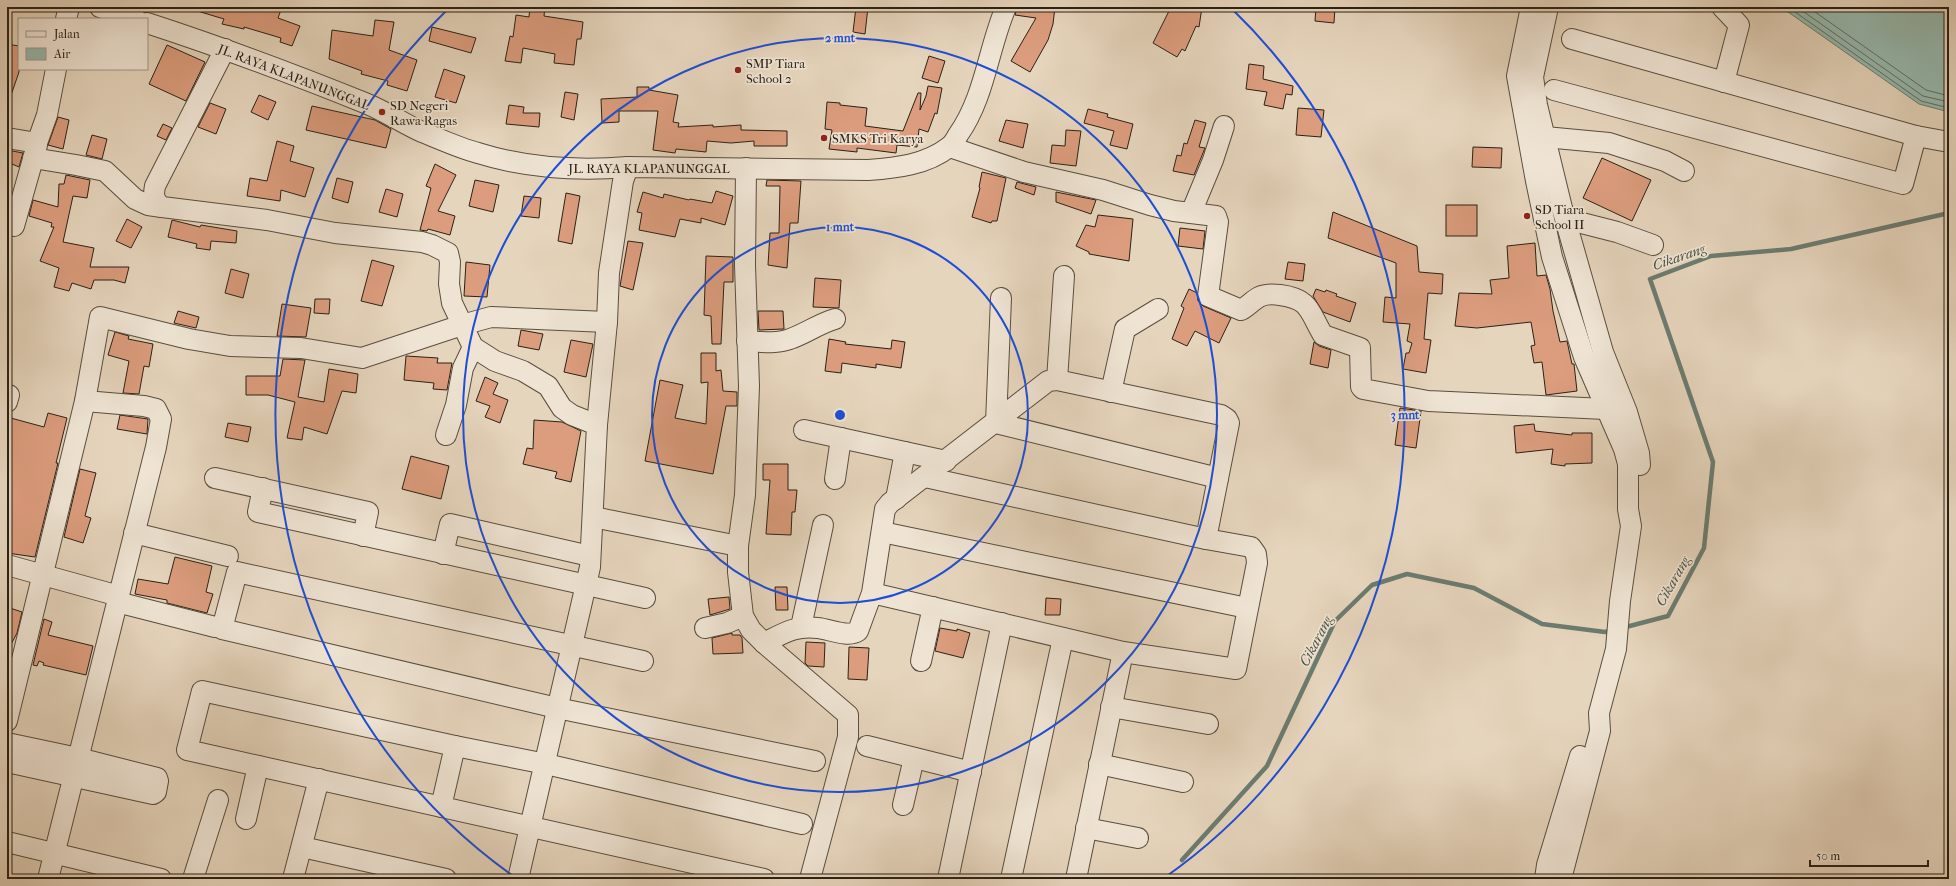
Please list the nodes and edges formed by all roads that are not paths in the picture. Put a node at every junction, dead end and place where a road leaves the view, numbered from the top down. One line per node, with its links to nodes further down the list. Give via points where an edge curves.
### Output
1 (69, 7): 7 (street)
2 (100, 7): 8 (street)
3 (1006, 7): 20 (street, JL. RAYA KLAPANUNGGAL, via 980,93 967,122)
4 (1531, 7): 26 (street, via 1517,76)
5 (1548, 7): 18 (street, via 1533,77)
6 (1722, 7): 13 (street, via 1738,25)
7 (66, 18)
8 (133, 18)
9 (148, 23): 11 (street, JL. RAYA KLAPANUNGGAL)
10 (1572, 39): 13 (street)
11 (225, 49): 22 (street, JL. RAYA KLAPANUNGGAL, via 367,104 420,131 478,154 554,167 591,170); 27 (street, via 154,186 156,203)
12 (56, 70): 21 (street, via 47,115)
13 (1724, 82): 16 (street)
14 (1554, 90): 16 (street, via 1903,184)
15 (1224, 126): 28 (street)
16 (1916, 136): 19 (street)
17 (7, 138): 21 (street)
18 (1545, 138): 24 (street, via 1609,143 1665,161); 25 (street)
19 (1949, 142)
20 (950, 147): 23 (street, JL. RAYA KLAPANUNGGAL, via 904,167 868,170); 28 (street, via 1031,174 1103,190 1156,207)
21 (35, 151): 27 (street, via 104,171 135,199); 30 (street)
22 (628, 167): 23 (street, JL. RAYA KLAPANUNGGAL); 36 (street, via 623,181 609,273)
23 (746, 168): 38 (street)
24 (1684, 171)
25 (1555, 176): 26 (street); 29 (street)
26 (1536, 181): 43 (street, via 1552,257 1584,357)
27 (162, 208): 37 (street, via 267,220 335,233 432,245 448,253 452,302)
28 (1191, 213): 43 (street, via 1216,216 1218,219 1208,296 1241,310 1265,295 1290,296 1304,302 1323,334 1360,348 1362,389 1428,401)
29 (1566, 219): 31 (street, via 1617,232); 58 (street, via 1603,352 1627,412 1639,453 1642,494 1639,514)
30 (14, 226)
31 (1653, 245)
32 (1064, 276): 40 (street)
33 (1001, 298): 44 (street)
34 (1158, 309): 41 (street, via 1125,329)
35 (836, 319): 38 (street, via 821,323 789,340 767,343)
36 (607, 322): 37 (street, via 492,317); 45 (street)
37 (462, 325): 39 (street); 42 (street, via 362,358 301,348 230,346 189,339 100,317)
38 (747, 341): 62 (street, via 749,386 745,495)
39 (473, 346): 45 (street, via 495,361 523,371 548,386 562,408); 47 (street, via 463,368 457,401)
40 (1057, 380): 41 (street); 44 (street, via 1048,381)
41 (1112, 392): 53 (street, via 1224,417 1229,422)
42 (85, 401): 60 (street, via 144,406 156,410 161,419); 67 (street)
43 (1606, 410): 58 (street, via 1615,425 1628,464 1628,509)
44 (996, 422): 50 (street); 53 (street)
45 (597, 425): 56 (street)
46 (804, 430): 48 (street)
47 (446, 435)
48 (841, 438): 49 (street); 54 (street)
49 (905, 452): 50 (street); 55 (street)
50 (946, 461): 51 (street)
51 (925, 477): 55 (street); 61 (street)
52 (215, 478): 63 (street, via 263,488 258,512)
53 (1218, 478): 61 (street)
54 (835, 479)
55 (896, 499): 59 (street, via 885,509)
56 (593, 517): 62 (street); 65 (street)
57 (824, 525): 77 (street)
58 (1631, 526): 87 (street, via 1616,649)
59 (882, 532): 69 (street); 73 (street)
60 (134, 533): 64 (street); 71 (street)
61 (1206, 539): 73 (street, via 1251,547 1254,550 1256,563)
62 (738, 546): 74 (street)
63 (442, 554): 65 (street, via 450,524); 68 (street)
64 (228, 556)
65 (590, 556): 68 (street)
66 (7, 565): 67 (street)
67 (43, 575): 71 (street); 88 (street)
68 (585, 586): 70 (street); 81 (street)
69 (872, 593): 72 (street); 77 (street, via 861,626 854,633)
70 (645, 598)
71 (118, 599): 76 (street); 93 (street)
72 (933, 607): 75 (street); 83 (street)
73 (1247, 608): 82 (street, via 1236,669)
74 (743, 616): 78 (street); 80 (street, via 751,630)
75 (1002, 624): 79 (street); 100 (street)
76 (216, 627)
77 (801, 627): 80 (street)
78 (705, 628)
79 (1063, 638): 82 (street); 124 (street)
80 (764, 643): 122 (street, via 848,715 848,737)
81 (571, 647): 84 (street); 86 (street); 86 (street, via 237,572 222,629)
82 (1123, 652): 85 (street)
83 (921, 661)
84 (643, 662)
85 (1112, 707): 89 (street); 98 (street)
86 (557, 708): 95 (street); 97 (street)
87 (1599, 712): 126 (street, via 1588,728); 127 (street, via 1600,731)
88 (7, 721)
89 (1208, 724)
90 (7, 743): 93 (street)
91 (455, 746): 97 (street); 99 (street, via 202,691 187,750); 106 (street)
92 (867, 746): 94 (street)
93 (78, 758): 101 (street); 101 (street, via 157,778 156,792 153,794)
94 (914, 758): 100 (street); 105 (street)
95 (815, 761)
96 (7, 762): 101 (street)
97 (546, 764): 108 (street); 109 (street)
98 (1100, 764): 103 (street); 110 (street)
99 (258, 766): 102 (street); 107 (street)
100 (971, 772): 123 (street)
101 (73, 777): 114 (street)
102 (319, 779): 106 (street); 113 (street)
103 (1183, 782)
104 (218, 800): 117 (street)
105 (903, 805)
106 (441, 807): 109 (street)
107 (246, 819)
108 (802, 824)
109 (530, 826): 120 (street); 121 (street)
110 (1086, 828): 111 (street); 125 (street)
111 (1138, 838)
112 (7, 842): 114 (street)
113 (302, 847): 118 (street); 119 (street)
114 (54, 854): 115 (street); 116 (street)
115 (48, 879)
116 (161, 879)
117 (193, 879)
118 (293, 879)
119 (446, 879)
120 (518, 879)
121 (764, 879)
122 (810, 879)
123 (948, 879)
124 (1011, 879)
125 (1076, 879)
126 (1545, 879)
127 (1560, 879)

